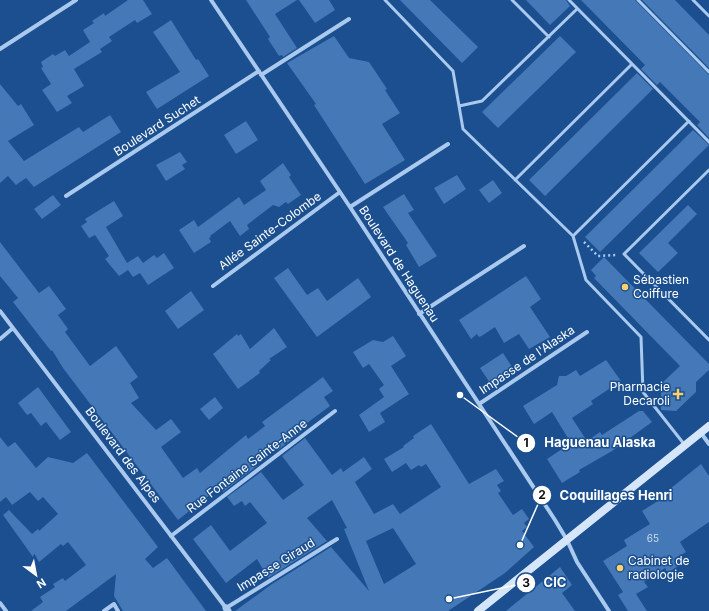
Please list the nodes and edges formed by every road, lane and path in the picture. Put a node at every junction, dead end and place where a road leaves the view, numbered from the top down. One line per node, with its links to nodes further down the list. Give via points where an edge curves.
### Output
1 (76, 0): 12 (street)
2 (211, 0): 15 (street, Boulevard de Haguenau)
3 (385, 0): 16 (lane, via 453,71)
4 (512, 0): 11 (lane)
5 (569, 0): 8 (lane)
6 (638, 0): 14 (lane)
7 (693, 0): 9 (lane)
8 (577, 9): 11 (lane); 13 (lane)
9 (709, 16)
10 (349, 19): 15 (street, Boulevard Suchet)
11 (549, 37): 16 (lane, via 482,101)
12 (0, 49)
13 (632, 64): 17 (lane); 21 (lane)
14 (709, 72)
15 (260, 73): 22 (street, Boulevard de Haguenau); 23 (street, Boulevard Suchet)
16 (459, 106): 21 (lane, via 463,129)
17 (689, 121): 18 (lane); 25 (lane)
18 (709, 142)
19 (448, 144): 24 (street)
20 (709, 170): 28 (lane)
21 (515, 180): 25 (lane)
22 (340, 192): 24 (street, Boulevard de Haguenau); 29 (street, Allée Sainte-Colombe)
23 (66, 196)
24 (350, 207): 31 (street, Boulevard de Haguenau)
25 (573, 236): 41 (lane, via 586,280 641,337 643,392)
26 (584, 242): 28 (path, via 598,256)
27 (524, 246): 31 (street)
28 (624, 254): 35 (lane)
29 (213, 286)
30 (0, 311): 32 (street, Boulevard des Alpes)
31 (419, 314): 36 (street, Boulevard de Haguenau)
32 (13, 328): 34 (street); 42 (street, Boulevard des Alpes)
33 (587, 332): 36 (street, Impasse de l'Alaska)
34 (0, 339)
35 (709, 340)
36 (479, 404): 44 (street, Boulevard de Haguenau)
37 (335, 411): 42 (street, Rue Fontaine Sainte-Anne)
38 (709, 426): 39 (main road)
39 (701, 433): 40 (street); 41 (main road)
40 (709, 444)
41 (686, 445): 44 (main road)
42 (171, 536): 46 (street, Boulevard des Alpes)
43 (337, 539): 46 (street, Impasse Giraud)
44 (568, 540): 50 (main road); 51 (street, Boulevard de Haguenau, via 577,562)
45 (0, 603): 47 (street)
46 (227, 609)
47 (6, 611)
48 (104, 611): 49 (street, via 114,604)
49 (118, 611)
50 (478, 611)
51 (608, 611)

